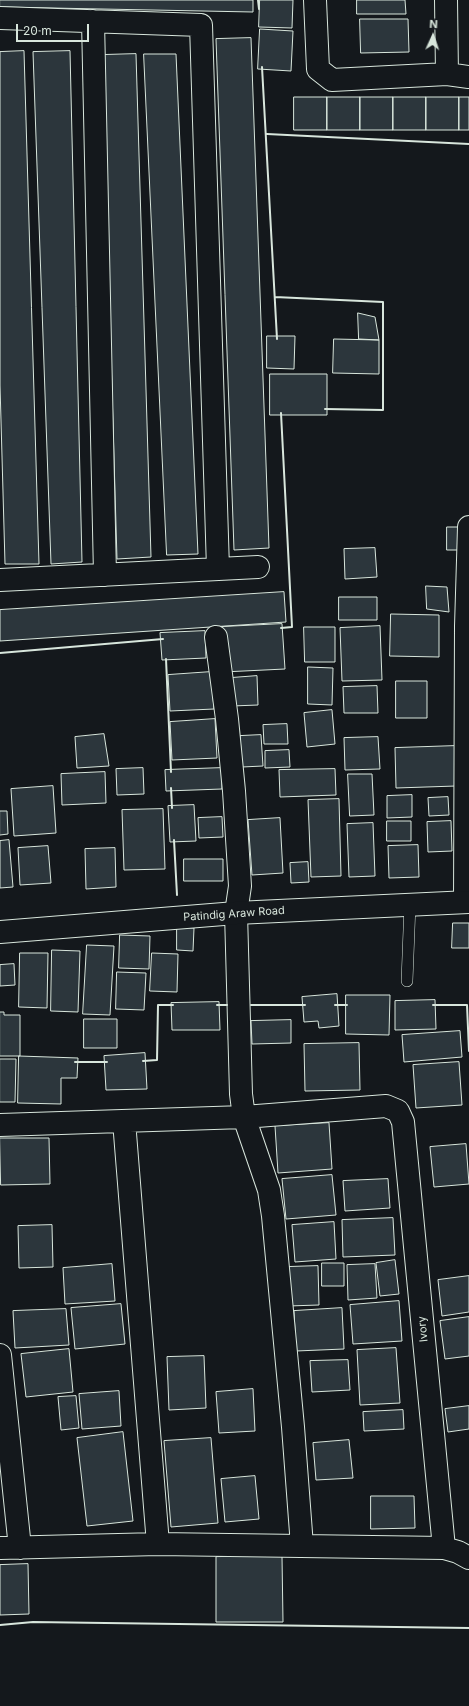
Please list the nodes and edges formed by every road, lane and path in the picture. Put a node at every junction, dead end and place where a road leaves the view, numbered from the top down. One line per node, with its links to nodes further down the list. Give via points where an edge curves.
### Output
1 (315, 0): 5 (street, via 318,69 332,80)
2 (446, 0): 5 (street)
3 (0, 18): 4 (street)
4 (93, 21): 9 (street, via 201,25); 10 (street)
5 (447, 74): 6 (street)
6 (469, 77)
7 (469, 527): 13 (street, via 466,626)
8 (258, 567): 9 (street)
9 (218, 569): 10 (street)
10 (105, 575): 11 (street)
11 (0, 580)
12 (216, 637): 15 (street, via 234,790 240,886)
13 (467, 902): 14 (street, Patindig Araw Road)
14 (410, 904): 15 (street, Patindig Araw Road); 17 (lane)
15 (236, 913): 16 (street, Patindig Araw Road); 18 (street, via 241,1094)
16 (0, 932)
17 (407, 981)
18 (244, 1117): 19 (street); 23 (street, via 269,1190 273,1216); 25 (street, Ivory, via 386,1106 398,1111 403,1122)
19 (124, 1121): 20 (street); 22 (street)
20 (0, 1125)
21 (0, 1355): 24 (street)
22 (158, 1544): 23 (street); 24 (street)
23 (302, 1546): 25 (street)
24 (10, 1548)
25 (444, 1548): 26 (street)
26 (469, 1558)

